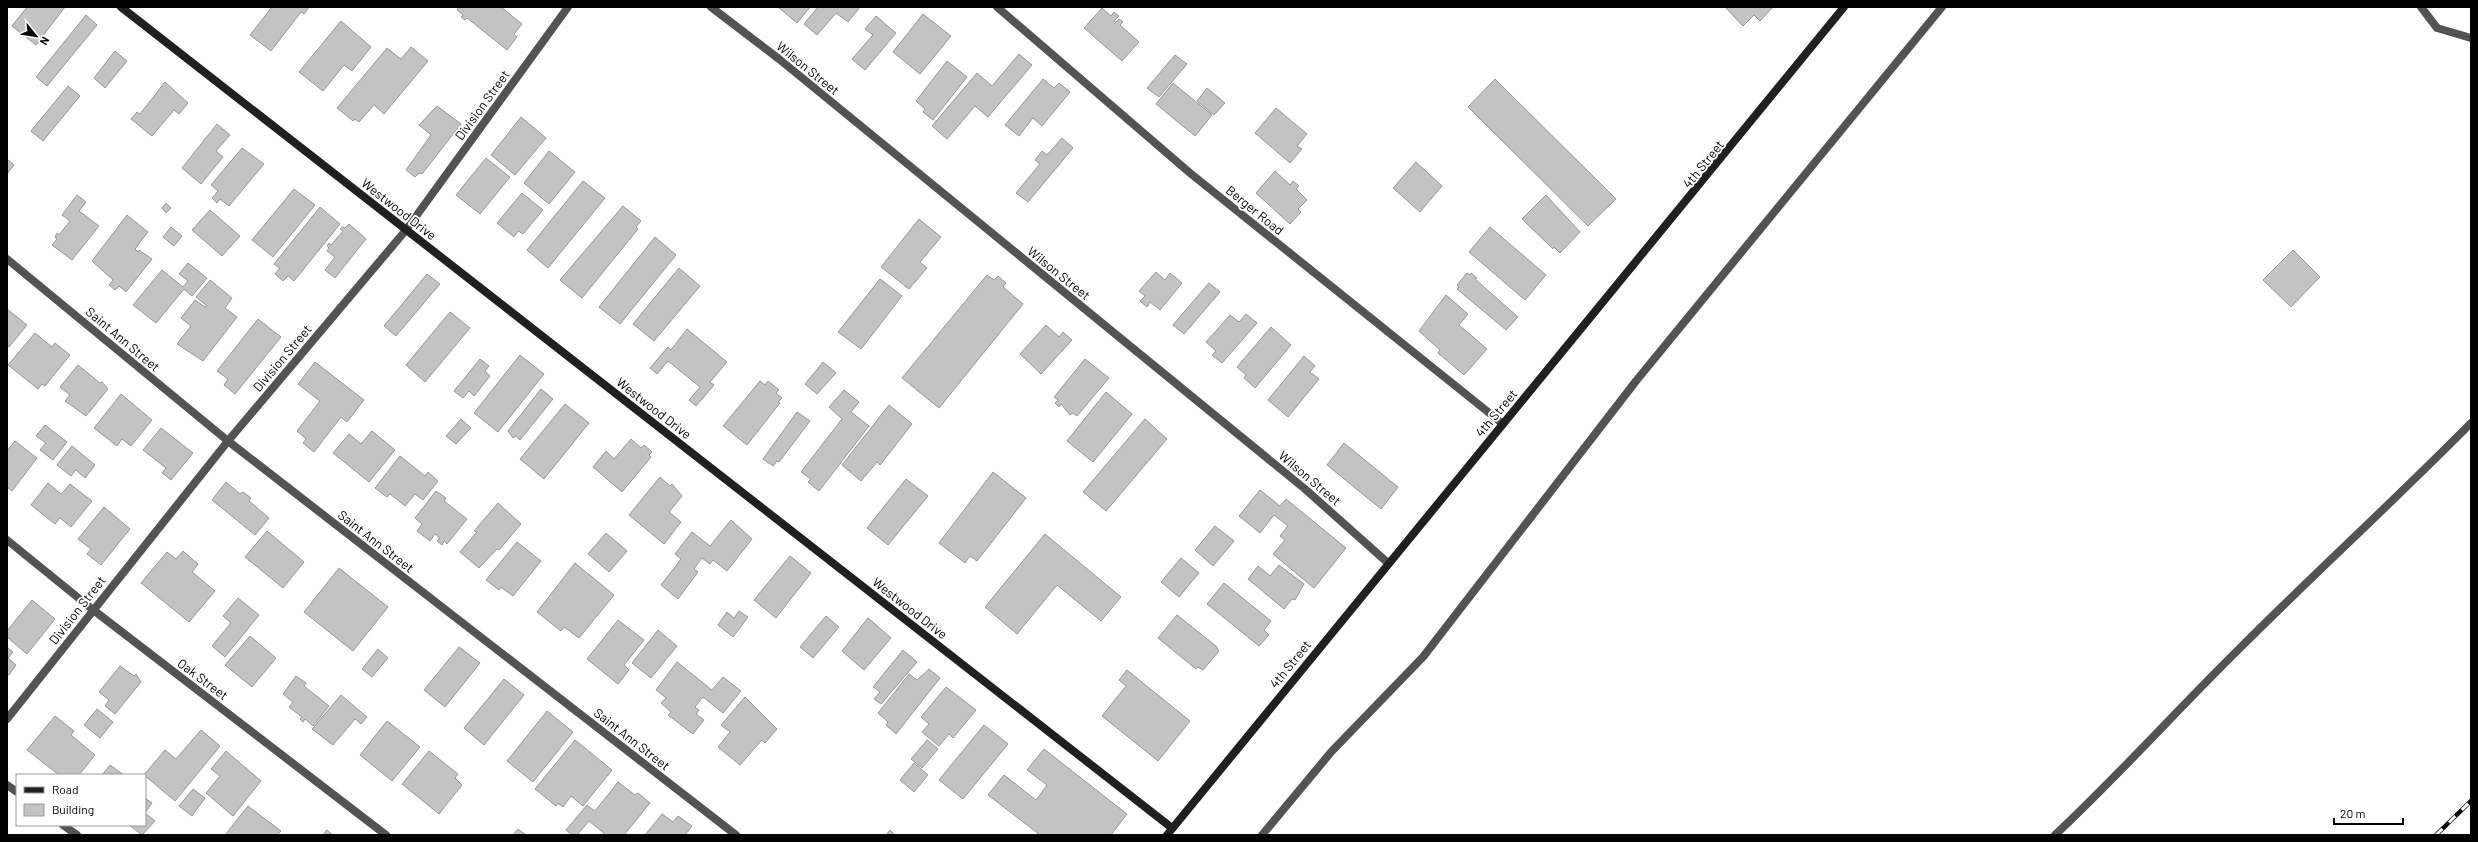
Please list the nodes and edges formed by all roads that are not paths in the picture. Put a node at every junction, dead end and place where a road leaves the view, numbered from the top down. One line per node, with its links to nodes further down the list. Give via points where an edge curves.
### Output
1 (121, 7): 9 (street, Westwood Drive)
2 (568, 7): 9 (street, Division Street)
3 (711, 7): 15 (street, Wilson Street, via 779,59 1305,489)
4 (998, 7): 12 (street, Berger Road, via 1190,173)
5 (1844, 7): 12 (street, 4th Street)
6 (1942, 7): 25 (street, via 1636,381 1423,656 1332,751)
7 (2421, 7): 8 (street, via 2437,28)
8 (2471, 38)
9 (406, 230): 13 (street, Division Street); 21 (street, Westwood Drive)
10 (7, 259): 13 (street, Saint Ann Street)
11 (2471, 423): 26 (street, via 2399,496 2240,648)
12 (1503, 424): 15 (street, 4th Street)
13 (228, 441): 16 (street, Division Street); 24 (street, Saint Ann Street)
14 (7, 540): 16 (street, Oak Street)
15 (1388, 563): 21 (street, 4th Street)
16 (92, 610): 17 (street, Division Street); 23 (street, Oak Street)
17 (7, 719)
18 (7, 785): 19 (street)
19 (16, 791)
20 (64, 826): 22 (street)
21 (1170, 832)
22 (77, 835)
23 (386, 835)
24 (736, 835)
25 (1262, 835)
26 (2055, 835)

